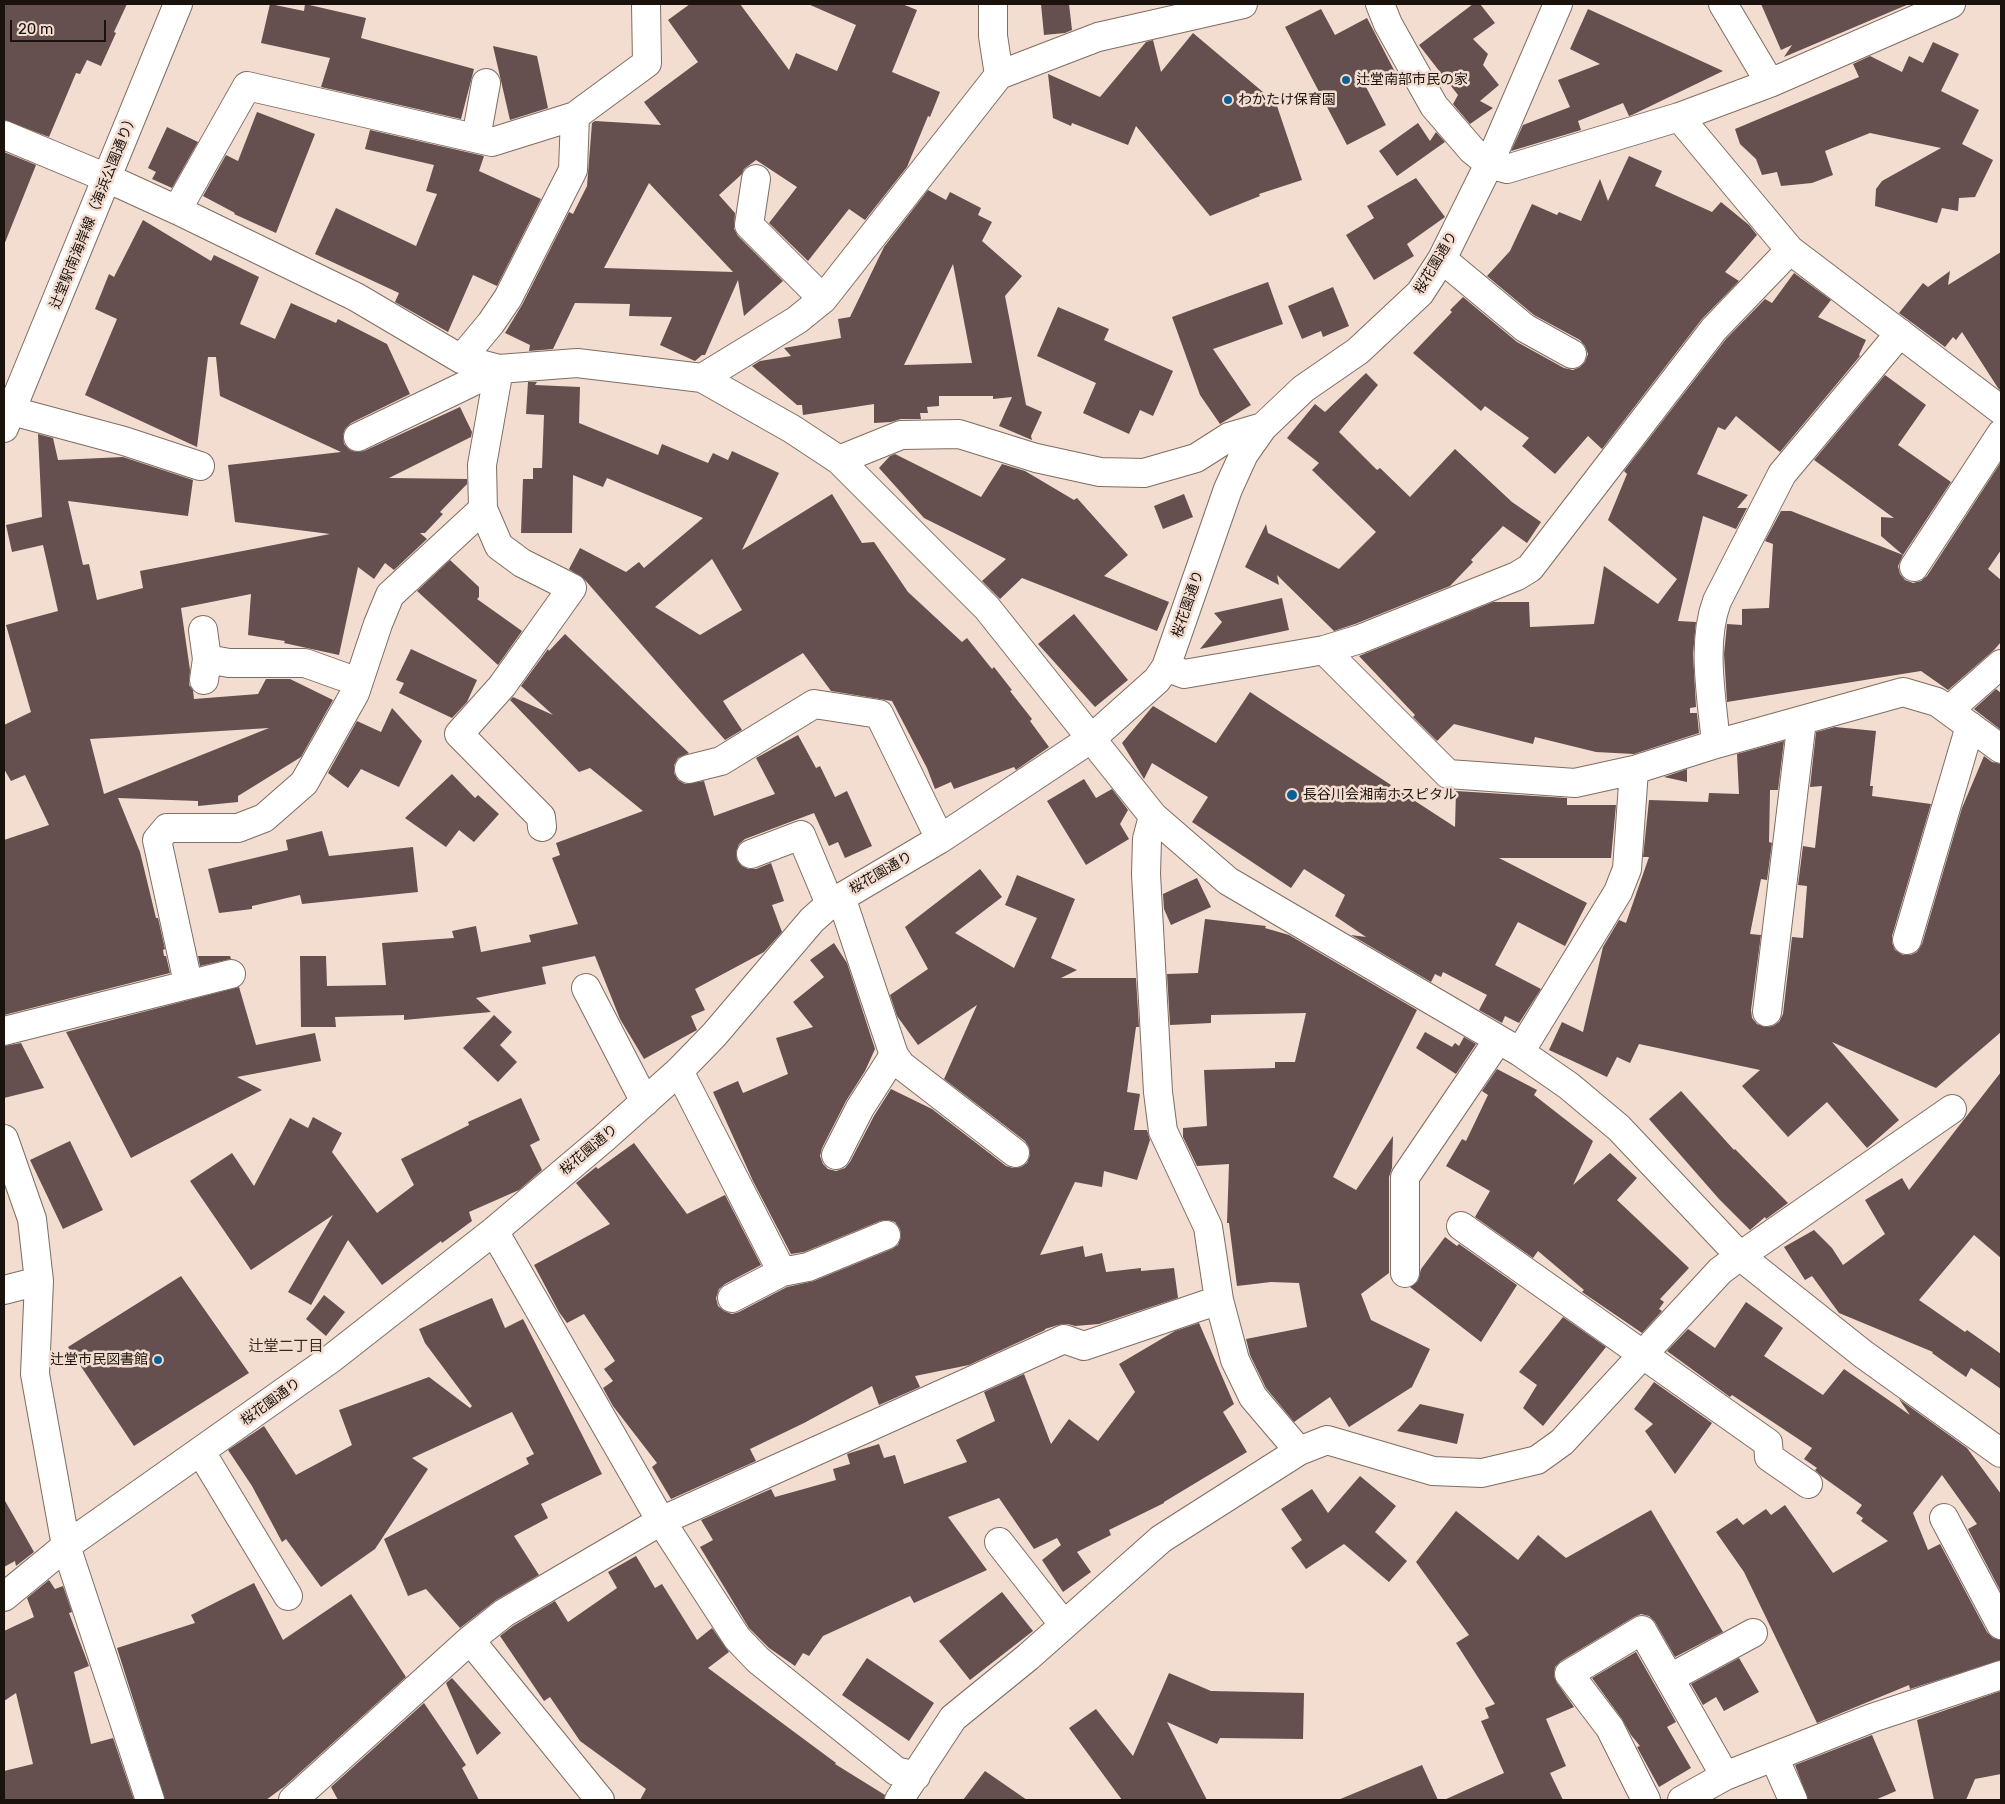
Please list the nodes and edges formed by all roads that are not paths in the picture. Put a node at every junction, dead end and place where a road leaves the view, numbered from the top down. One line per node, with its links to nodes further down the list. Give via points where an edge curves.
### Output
1 (178, 4): 18 (street, 辻堂駅南海岸線（海浜公園通り）)
2 (646, 4): 13 (street, via 647,63)
3 (993, 4): 10 (street, via 993,36)
4 (1243, 4): 9 (street)
5 (1380, 4): 17 (street, via 1434,106)
6 (1558, 4): 17 (street, 桜花園通り)
7 (1723, 4): 12 (street)
8 (1951, 4): 12 (street)
9 (1178, 10): 10 (street)
10 (999, 75): 23 (street)
11 (486, 83): 16 (street)
12 (1770, 83): 14 (street)
13 (575, 116): 16 (street, via 492,142); 26 (street, via 573,170 508,298)
14 (1679, 117): 17 (street, via 1507,169); 21 (street)
15 (4, 135): 18 (street)
16 (476, 138): 20 (street, via 247,86)
17 (1488, 164): 22 (street, 桜花園通り)
18 (107, 178): 20 (street); 30 (street, 辻堂駅南海岸線（海浜公園通り）)
19 (756, 179): 23 (street, via 749,225)
20 (177, 210): 26 (street, via 356,297)
21 (1790, 250): 24 (street); 39 (street, via 1714,329 1530,568 1508,580)
22 (1442, 259): 25 (street, via 1525,328); 31 (street, 桜花園通り, via 1420,293 1358,351 1303,389)
23 (823, 298): 28 (street, via 796,320)
24 (1900, 332): 29 (street); 46 (street, via 1782,474 1717,601 1708,645)
25 (1572, 354)
26 (461, 358): 27 (street)
27 (500, 369): 28 (street, via 577,363); 33 (street); 36 (street, via 482,464)
28 (702, 378): 34 (street)
29 (2001, 410)
30 (7, 425): 35 (street, via 124,441)
31 (1263, 427): 34 (street, via 1230,437 1196,458 1144,473 1100,472 1036,458 959,434 901,435); 41 (street, 桜花園通り, via 1244,454 1228,489)
32 (2001, 434): 37 (street)
33 (358, 437)
34 (839, 460): 45 (street, via 987,608)
35 (200, 466)
36 (483, 509): 42 (street, via 390,595); 51 (street, via 498,546 522,563 572,588 502,686 459,734 541,817)
37 (1914, 567)
38 (203, 630): 42 (street, via 205,669 229,664 305,663)
39 (1324, 650): 41 (street, via 1184,674); 49 (street, via 1448,774 1575,783)
40 (2001, 664): 43 (street)
41 (1166, 667): 45 (street, 桜花園通り, via 1157,680)
42 (358, 682): 57 (street, via 355,693 304,783 264,818 238,828 167,828 157,840)
43 (1959, 718): 44 (street, via 1937,702 1903,692); 47 (street); 55 (street)
44 (1802, 720): 46 (street); 59 (street)
45 (1092, 738): 50 (street); 52 (street, 桜花園通り)
46 (1716, 744): 49 (street)
47 (2001, 749)
48 (689, 769): 52 (street, via 721,760 814,704 879,714)
49 (1634, 770): 61 (street, via 1628,869 1618,892)
50 (1153, 816): 61 (street, via 1228,881); 78 (street, via 1147,839 1146,874 1163,1131 1208,1227)
51 (542, 827)
52 (940, 839): 54 (street, 桜花園通り)
53 (751, 854): 54 (street, via 801,836)
54 (835, 900): 62 (street); 63 (street, 桜花園通り, via 812,920)
55 (1907, 940)
56 (232, 974): 57 (street)
57 (188, 983): 60 (street)
58 (586, 988): 64 (street)
59 (1767, 1012)
60 (4, 1031)
61 (1509, 1046): 72 (street, via 1569,1086 1619,1128); 74 (street, via 1405,1177)
62 (894, 1055): 67 (street, via 901,1065); 68 (street, via 860,1108)
63 (679, 1071): 64 (street, 桜花園通り); 73 (street)
64 (645, 1102): 70 (street, 桜花園通り)
65 (1952, 1109): 72 (street)
66 (4, 1139): 75 (street, via 32,1219)
67 (1015, 1153)
68 (836, 1155)
69 (1461, 1226): 79 (street)
70 (494, 1231): 81 (street, 桜花園通り, via 332,1358); 85 (street)
71 (886, 1236): 73 (street, via 808,1267)
72 (1740, 1256): 79 (street, via 1720,1271); 82 (street, via 1863,1354)
73 (782, 1272): 77 (street)
74 (1405, 1273)
75 (39, 1281): 76 (street); 87 (street, via 35,1374)
76 (4, 1290)
77 (732, 1298)
78 (1219, 1300): 80 (street, via 1235,1360 1253,1397); 85 (street, via 1084,1346 1064,1339)
79 (1643, 1356): 80 (street, via 1562,1442 1537,1460 1482,1473 1433,1471 1327,1440); 83 (street, via 1768,1443 1769,1458)
80 (1299, 1451): 91 (street, via 1160,1539)
81 (202, 1452): 87 (street, 桜花園通り); 88 (street)
82 (2001, 1453)
83 (1808, 1484)
84 (1944, 1518): 90 (street)
85 (661, 1521): 93 (street, via 504,1613); 97 (street, via 737,1638 753,1654 896,1771)
86 (999, 1542): 91 (street)
87 (66, 1546): 89 (street, 桜花園通り); 99 (street)
88 (288, 1596)
89 (4, 1597)
90 (2001, 1625)
91 (1064, 1626): 97 (street, via 953,1718)
92 (1753, 1633): 95 (street)
93 (470, 1640): 100 (street); 101 (street)
94 (2001, 1675): 96 (street, via 1872,1718)
95 (1670, 1678): 98 (street); 103 (street, via 1642,1630 1569,1674 1610,1728)
96 (1774, 1757): 98 (street); 105 (street)
97 (916, 1776): 102 (street)
98 (1725, 1776): 104 (street)
99 (150, 1800)
100 (293, 1800)
101 (600, 1800)
102 (899, 1800)
103 (1646, 1800)
104 (1682, 1800)
105 (1793, 1800)

